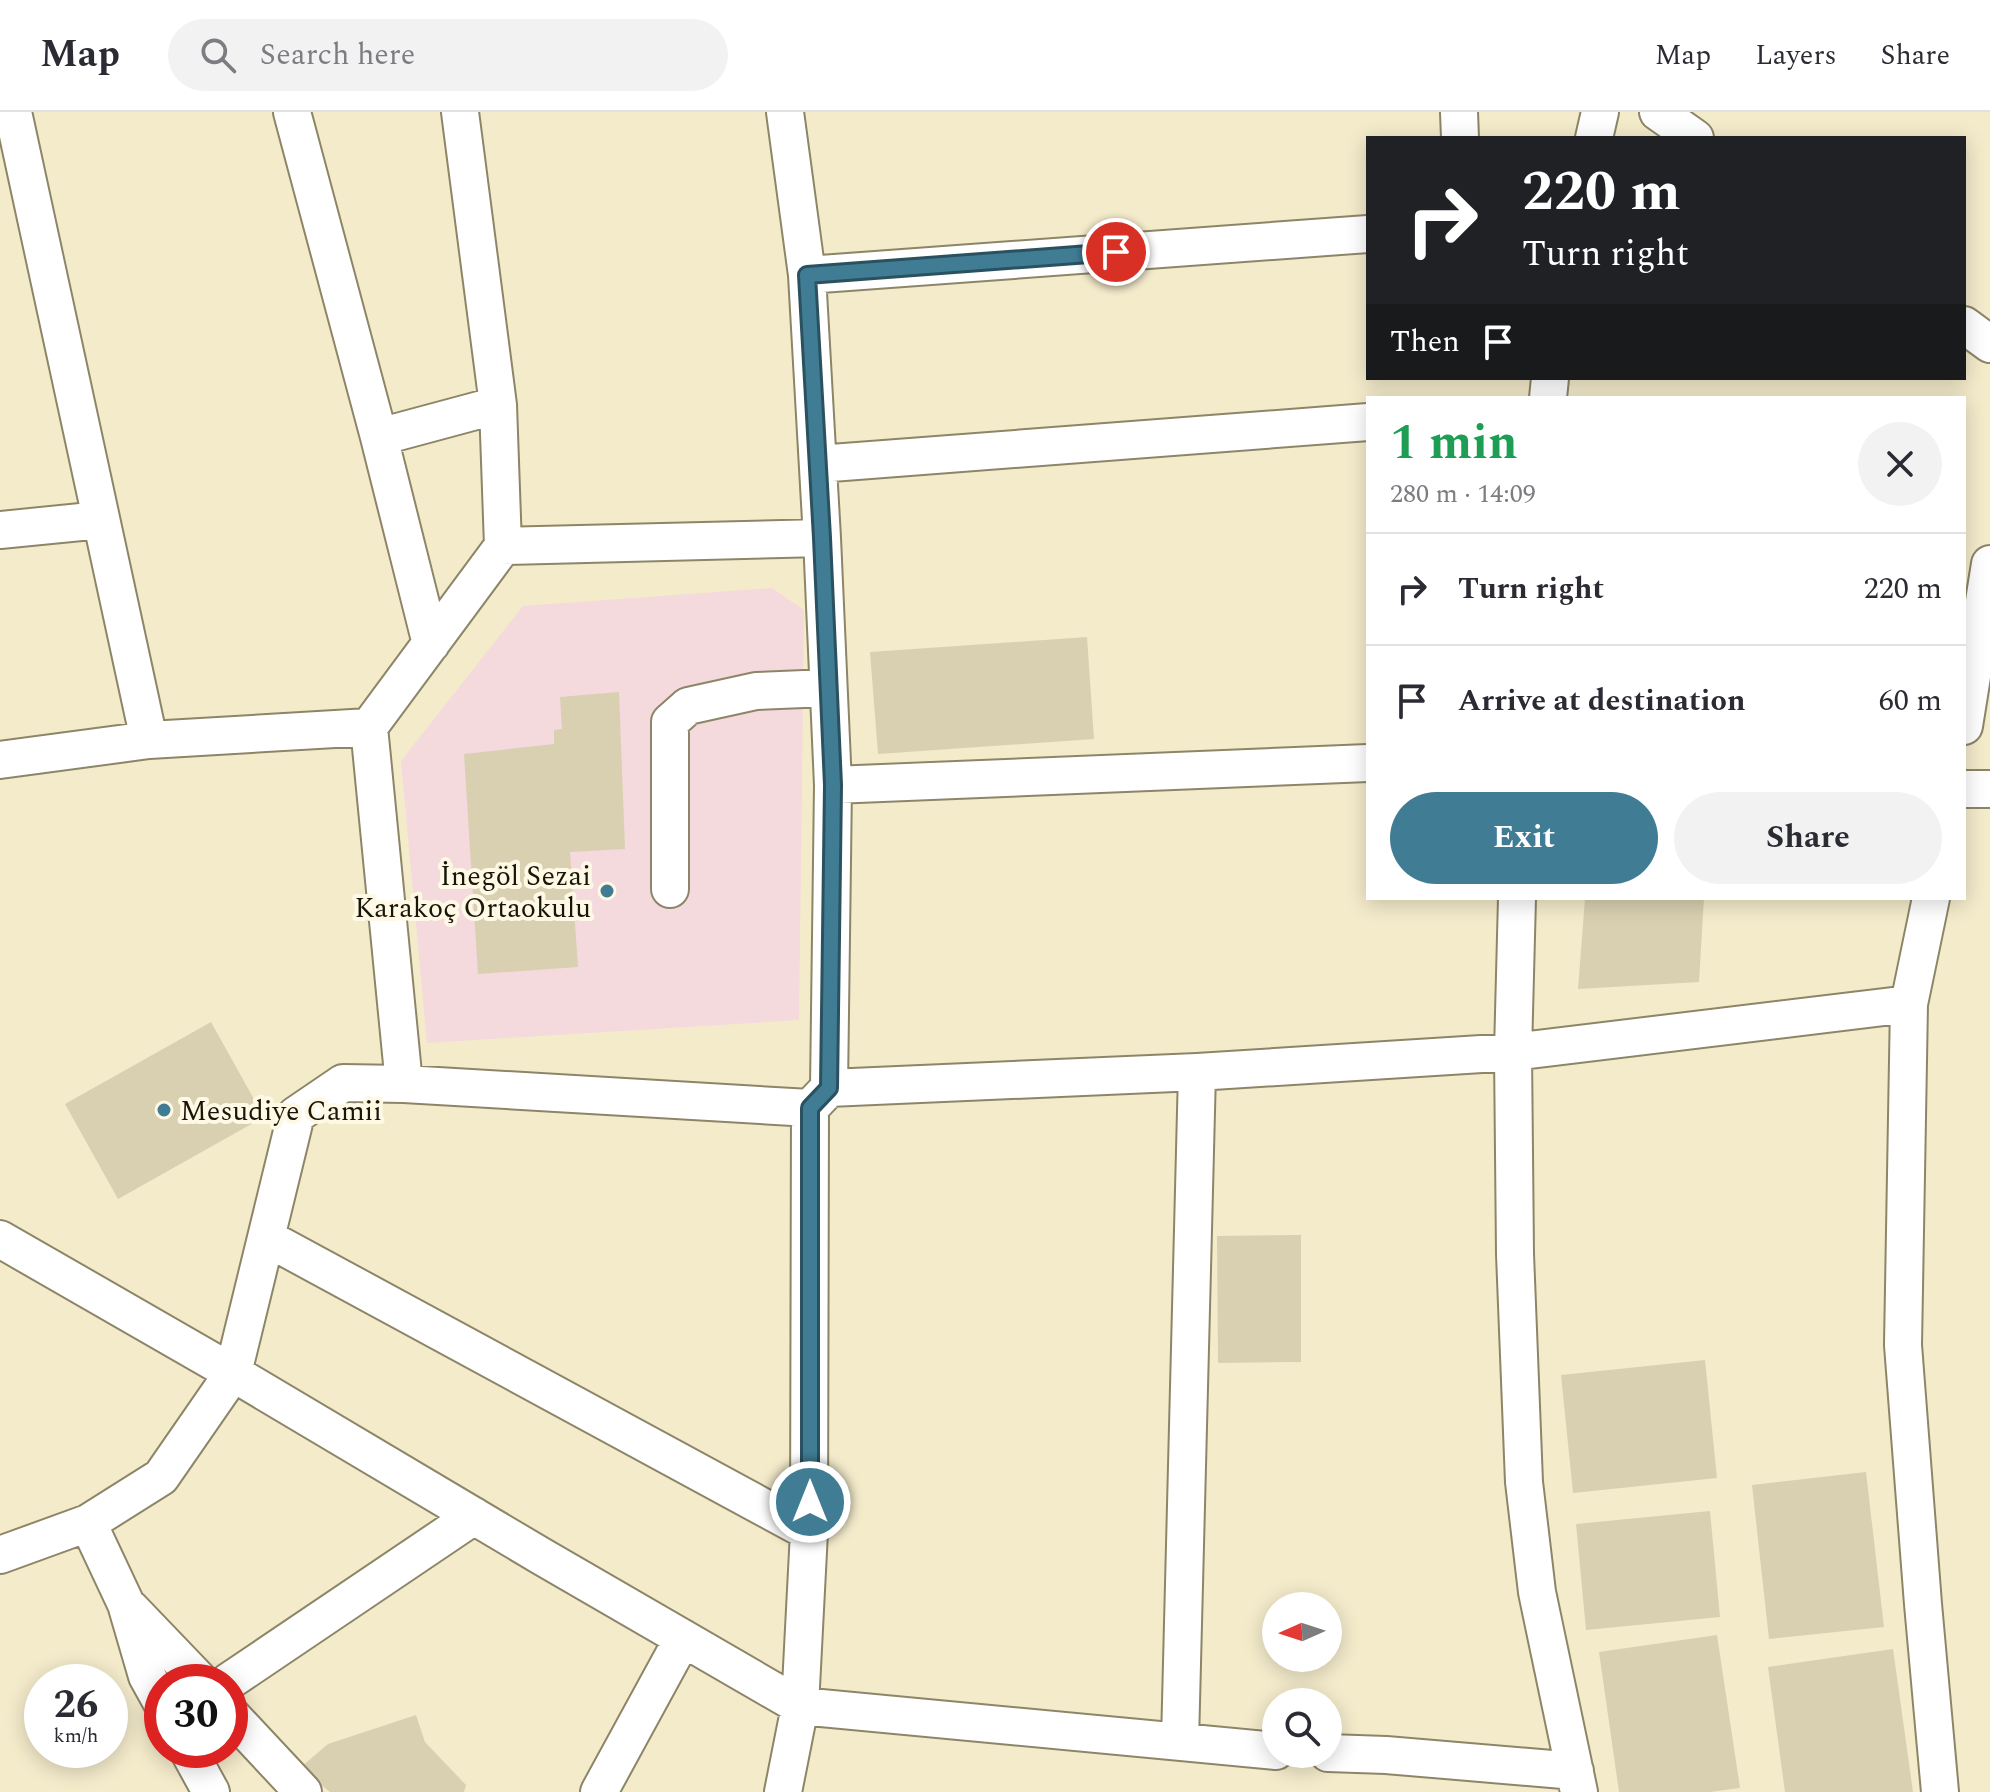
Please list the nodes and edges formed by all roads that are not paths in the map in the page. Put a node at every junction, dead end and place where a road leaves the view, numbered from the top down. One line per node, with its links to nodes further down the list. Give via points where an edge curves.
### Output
1 (13, 112): 19 (street)
2 (292, 112): 17 (street)
3 (460, 112): 15 (street)
4 (785, 112): 12 (street)
5 (1459, 112): 8 (street)
6 (1600, 112): 9 (street)
7 (1658, 112): 10 (street)
8 (1460, 136)
9 (1594, 136)
10 (1692, 136)
11 (1366, 234): 12 (street)
12 (807, 275): 18 (street)
13 (1966, 326): 14 (street)
14 (1990, 344)
15 (498, 405): 17 (street); 22 (street)
16 (1366, 422): 18 (street)
17 (379, 437): 24 (street)
18 (818, 464): 21 (street)
19 (101, 520): 20 (street); 28 (street)
20 (0, 530)
21 (822, 538): 22 (street); 25 (street)
22 (503, 546): 24 (street)
23 (1990, 564): 26 (street)
24 (431, 644): 27 (street)
25 (828, 688): 31 (street); 34 (street, via 756,691 688,706 670,722)
26 (1966, 714)
27 (369, 727): 28 (street); 40 (street)
28 (149, 740): 29 (street)
29 (0, 760)
30 (1366, 763): 31 (street)
31 (833, 785): 41 (street)
32 (1966, 789): 33 (street)
33 (1990, 789)
34 (670, 889)
35 (1517, 900): 38 (street)
36 (1931, 900): 37 (street)
37 (1909, 1004): 38 (street); 65 (street, via 1903,1345)
38 (1513, 1052): 39 (street); 60 (street, via 1524,1482 1537,1592)
39 (1197, 1072): 41 (street); 56 (street)
40 (404, 1084): 41 (street); 42 (street, via 343,1083 296,1115)
41 (820, 1098): 47 (street)
42 (267, 1238): 44 (street); 47 (street)
43 (0, 1239): 44 (street)
44 (233, 1373): 45 (street); 46 (street, via 161,1477)
45 (474, 1516): 50 (street); 53 (street)
46 (88, 1523): 48 (street); 49 (street)
47 (809, 1532): 54 (street)
48 (0, 1555)
49 (126, 1604): 51 (street); 52 (street)
50 (683, 1638): 54 (street); 63 (street)
51 (184, 1664)
52 (144, 1666)
53 (248, 1669)
54 (800, 1706): 56 (street); 64 (street)
55 (248, 1733): 62 (street)
56 (1180, 1742): 57 (street)
57 (1262, 1750)
58 (1342, 1753): 60 (street)
59 (198, 1768): 61 (street)
60 (1577, 1782)
61 (211, 1792)
62 (303, 1792)
63 (599, 1792)
64 (783, 1792)
65 (1940, 1792)

